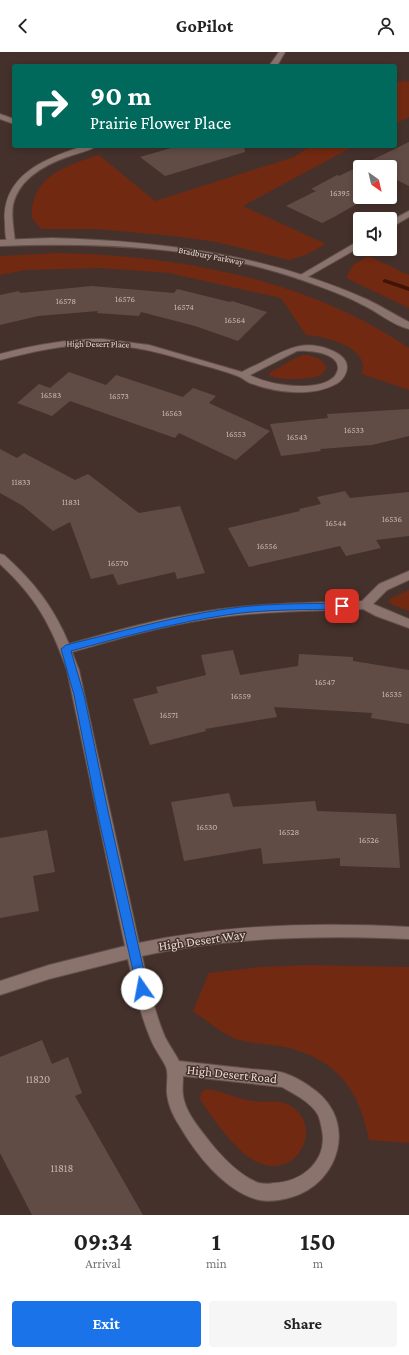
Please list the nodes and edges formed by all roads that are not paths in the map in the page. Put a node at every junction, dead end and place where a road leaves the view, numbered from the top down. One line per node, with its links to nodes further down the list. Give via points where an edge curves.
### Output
1 (282, 52): 2 (street)
2 (274, 64)
3 (0, 116): 4 (street)
4 (12, 121)
5 (81, 148): 8 (street, via 65,151 39,167 15,190 9,206)
6 (409, 214): 7 (street)
7 (397, 221)
8 (11, 242): 9 (street, Bradbury Parkway); 11 (street, Bradbury Parkway, via 95,242 148,246 212,255)
9 (0, 243)
10 (353, 246): 11 (street)
11 (302, 277): 12 (street, Bradbury Parkway, via 364,302)
12 (409, 326)
13 (0, 357): 14 (street, High Desert Place, via 58,344 113,343 155,349)
14 (242, 374): 14 (street, High Desert Place, via 256,382 279,387 316,388 337,379 342,372 342,365 337,357 328,351 312,347 300,348 289,350)
15 (0, 558): 19 (street, High Desert Road, via 32,588)
16 (409, 575): 17 (street, via 383,587)
17 (365, 605): 18 (street); 19 (street, via 226,612 151,627)
18 (409, 624)
19 (66, 649): 21 (street, High Desert Road, via 81,702 102,811)
20 (409, 933): 21 (street, High Desert Way, via 335,931 250,934 199,939)
21 (134, 950): 22 (street, High Desert Way); 23 (street, High Desert Road, via 147,1008 161,1046)
22 (0, 988)
23 (174, 1068): 23 (street, High Desert Road, via 175,1096 184,1119 219,1164 239,1180 259,1191 282,1193 303,1186 324,1166 331,1150 331,1131 324,1111 298,1087 283,1080)

